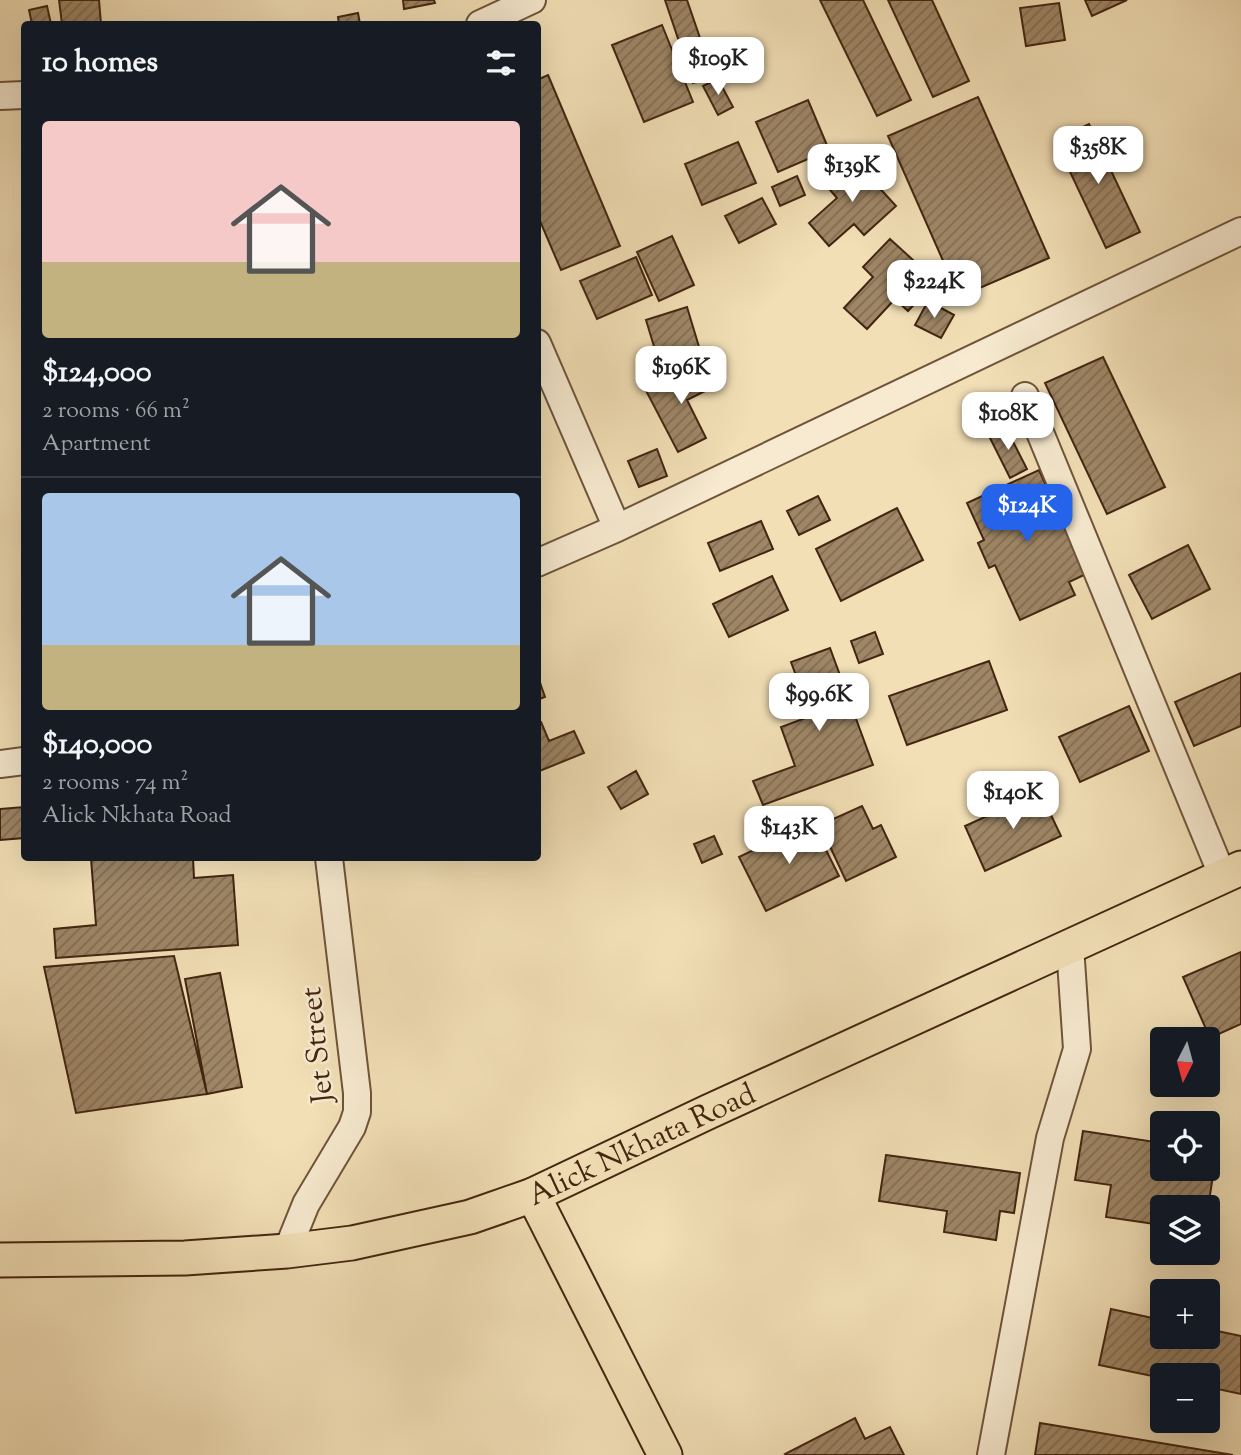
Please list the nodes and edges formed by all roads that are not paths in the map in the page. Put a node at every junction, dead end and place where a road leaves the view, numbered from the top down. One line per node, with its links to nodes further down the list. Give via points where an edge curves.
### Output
1 (532, 0): 2 (street)
2 (486, 21)
3 (21, 95): 4 (street)
4 (0, 96)
5 (1241, 231): 8 (street)
6 (541, 352): 8 (street)
7 (1025, 396): 13 (street)
8 (617, 528): 9 (street)
9 (541, 561)
10 (21, 761): 11 (street)
11 (0, 764)
12 (329, 861): 16 (street, Jet Street, via 357,1112 306,1204)
13 (1232, 872): 14 (main road, Alick Nkhata Road)
14 (1070, 946): 15 (main road, Alick Nkhata Road); 19 (street, via 1077,1049 1050,1139)
15 (533, 1195): 16 (main road, Alick Nkhata Road, via 424,1228); 18 (main road)
16 (287, 1251): 17 (main road, Alick Nkhata Road, via 185,1258)
17 (0, 1260)
18 (665, 1455)
19 (990, 1455)

